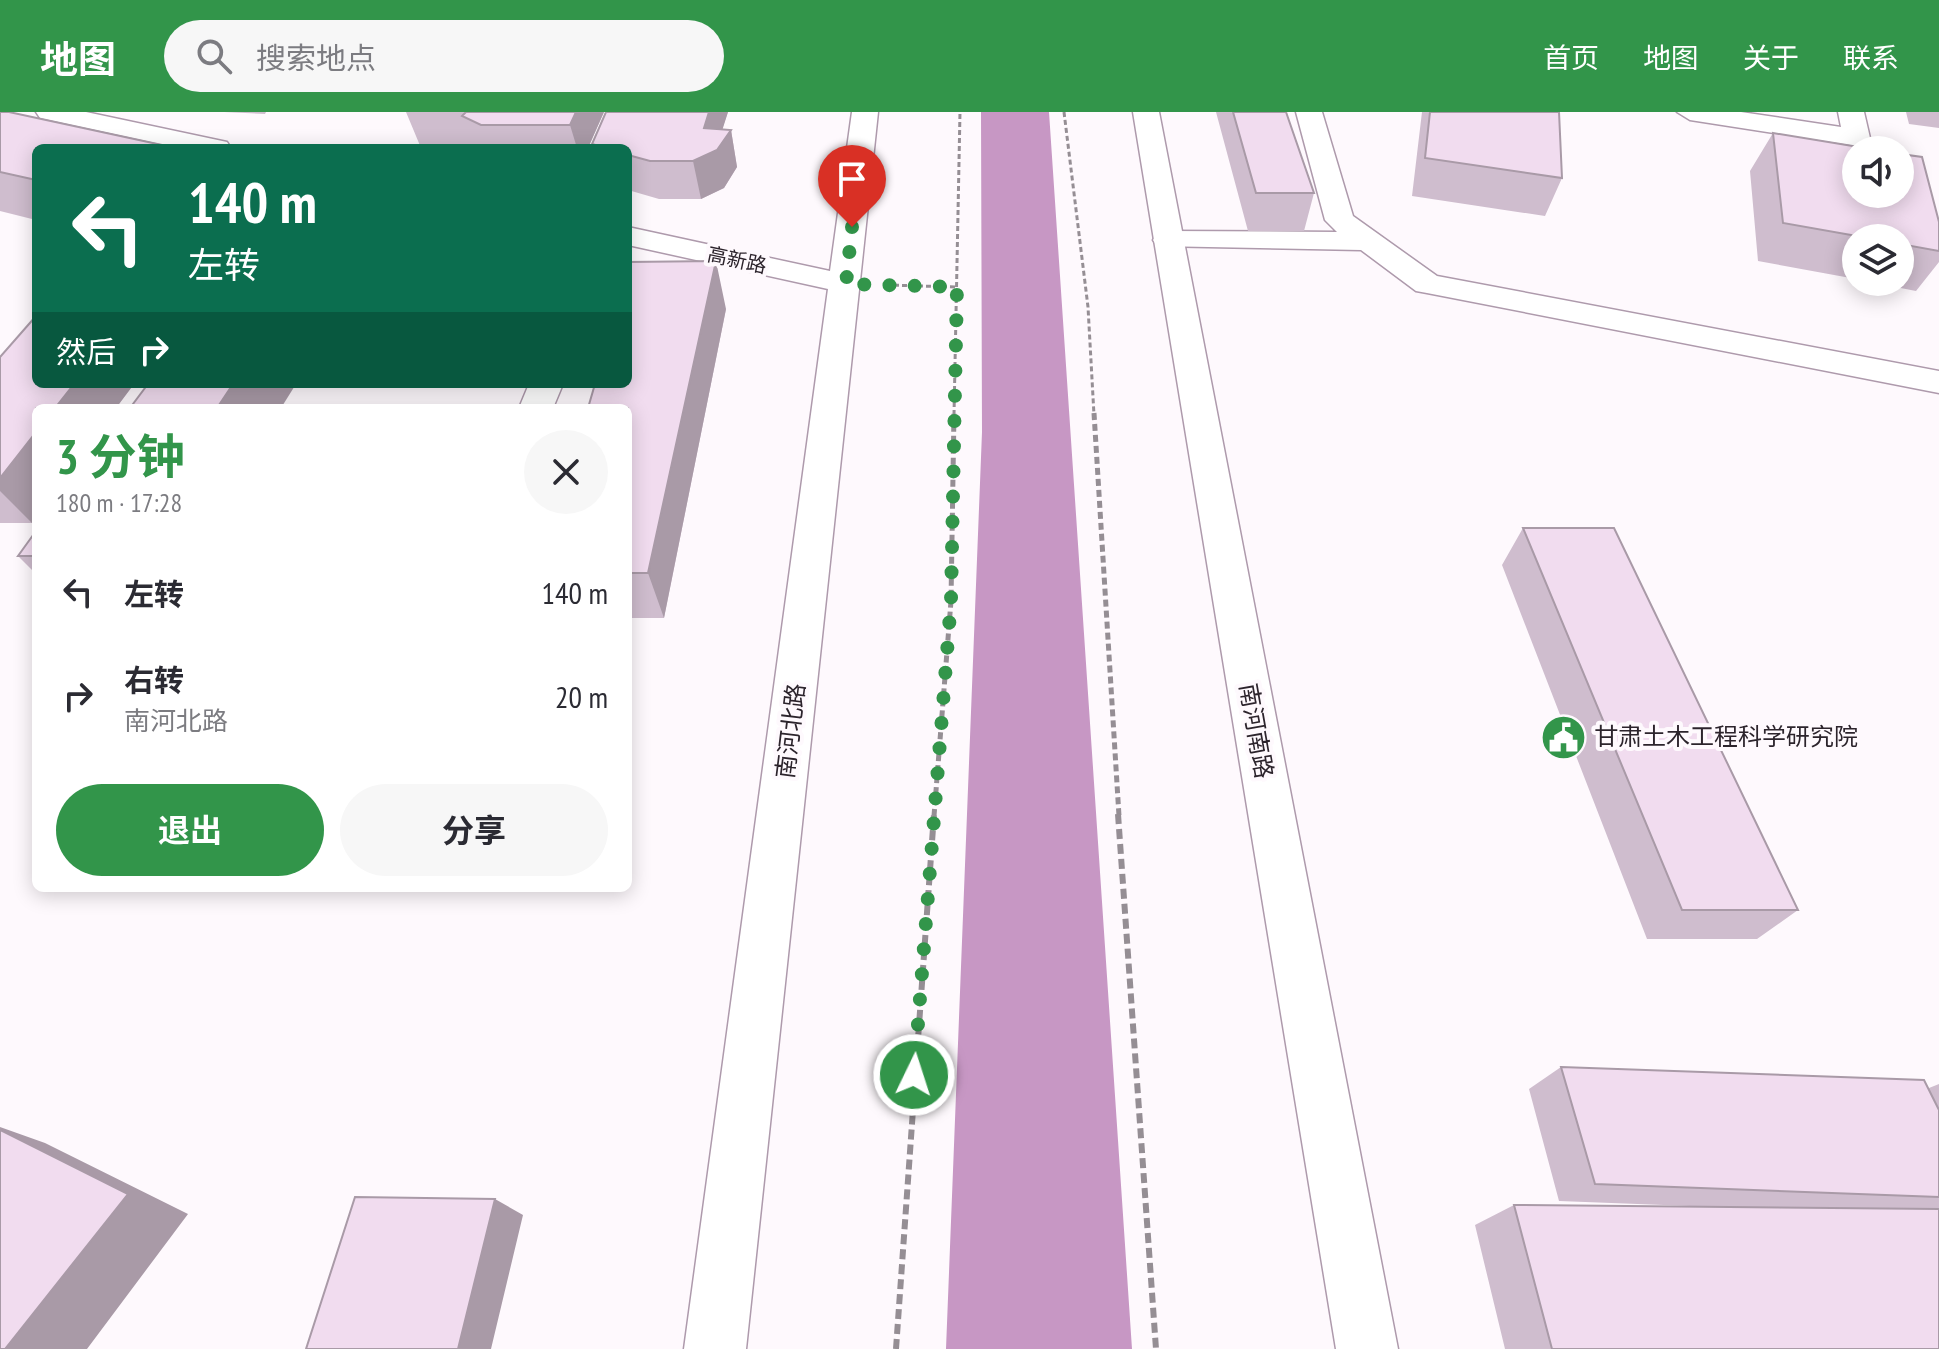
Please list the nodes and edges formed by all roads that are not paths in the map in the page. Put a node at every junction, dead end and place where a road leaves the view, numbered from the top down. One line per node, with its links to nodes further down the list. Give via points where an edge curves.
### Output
1 (49, 112): 7 (street)
2 (865, 112): 11 (street, 南河北路)
3 (1146, 112): 9 (street, 南河南路)
4 (1309, 112): 10 (street, via 1340,220)
5 (1690, 112): 6 (street, via 1857,138)
6 (1851, 112)
7 (198, 144)
8 (632, 237): 11 (street, 高新路)
9 (1168, 240): 10 (street); 14 (street, 南河南路)
10 (1368, 241): 12 (street, via 1427,284)
11 (846, 284): 13 (street, 南河北路)
12 (1939, 382)
13 (715, 1349)
14 (1367, 1349)

